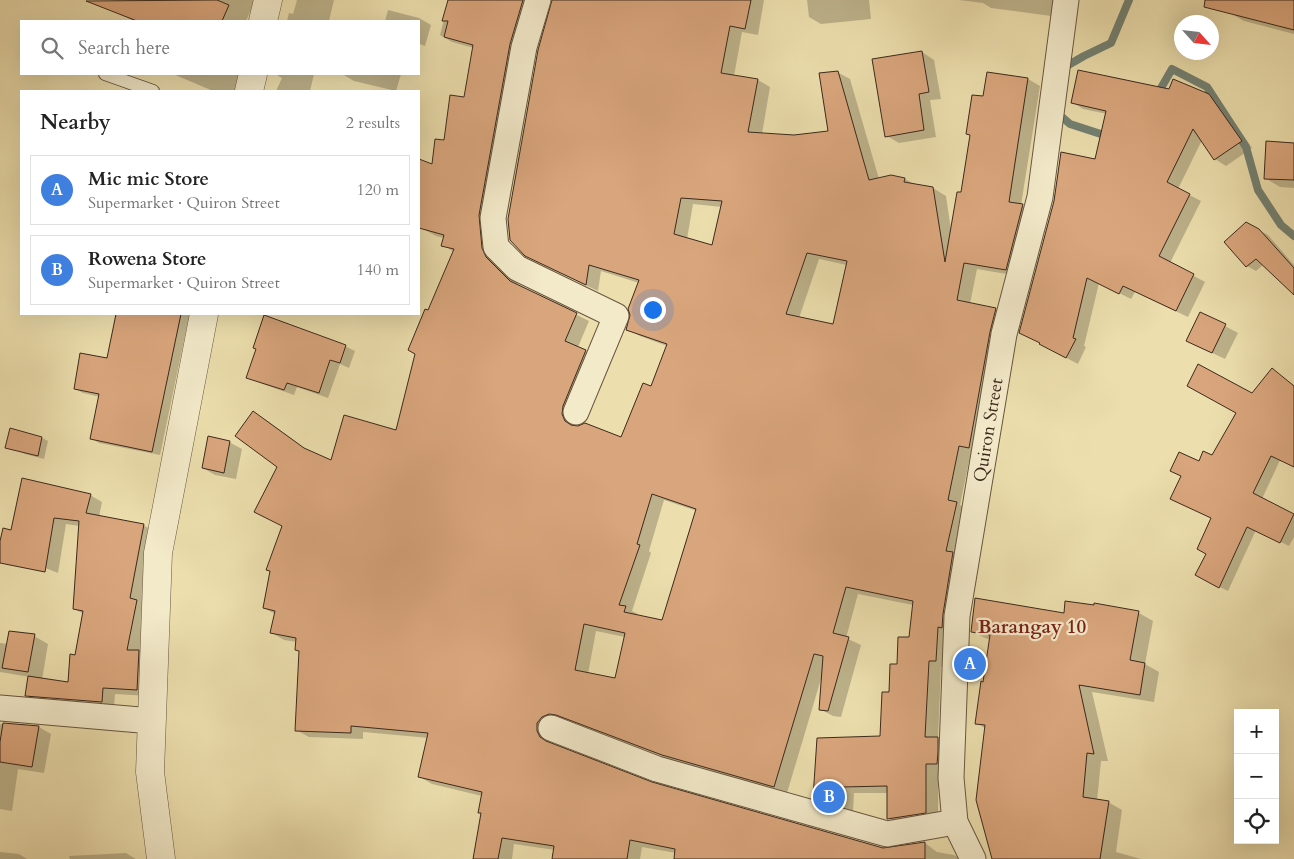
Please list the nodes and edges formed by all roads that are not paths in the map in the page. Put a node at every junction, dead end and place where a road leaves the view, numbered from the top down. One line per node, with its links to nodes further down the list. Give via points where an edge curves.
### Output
1 (268, 0): 4 (street)
2 (538, 0): 10 (street, via 524,47 492,218 496,247 517,268 616,316)
3 (1066, 0): 14 (street, Quiron Street, via 1040,197 1004,334 957,616 951,778)
4 (263, 20)
5 (108, 75): 7 (lane)
6 (253, 75): 8 (street)
7 (150, 90)
8 (249, 90)
9 (204, 315): 12 (street, via 158,553)
10 (576, 412)
11 (0, 708): 12 (street)
12 (152, 721): 15 (street, via 150,772)
13 (551, 728): 14 (street, via 657,770 887,834)
14 (956, 822): 16 (street, Quiron Street)
15 (160, 859)
16 (973, 859)

